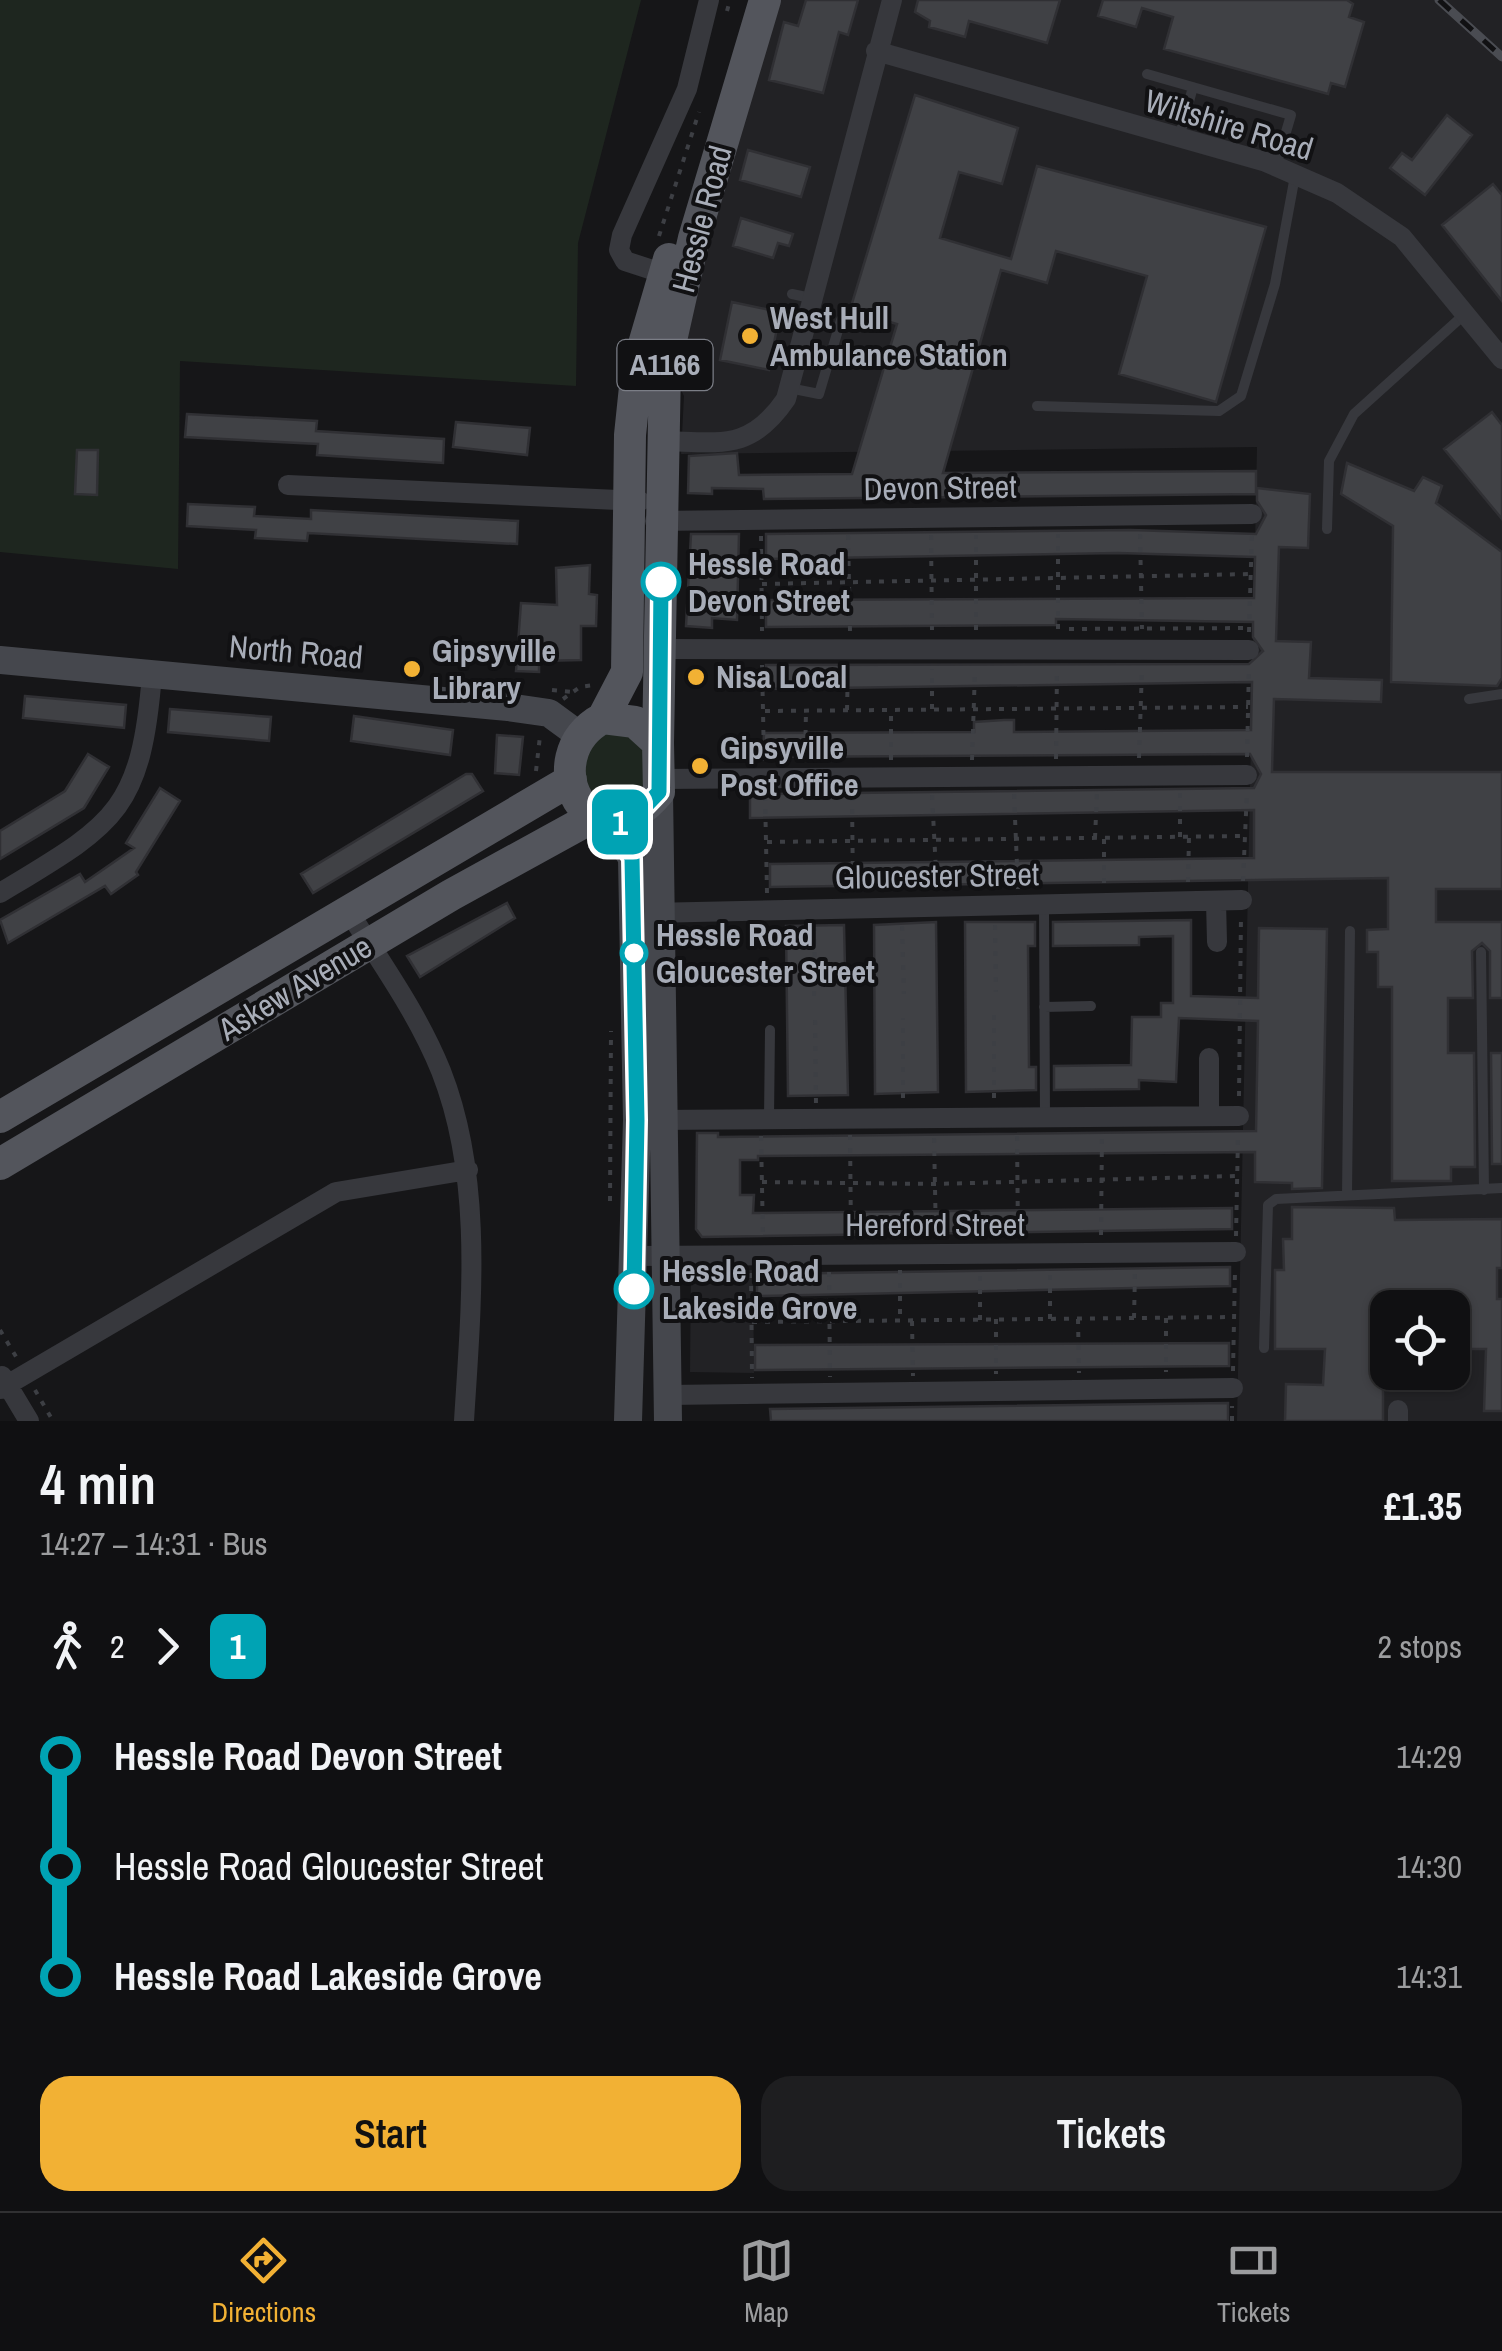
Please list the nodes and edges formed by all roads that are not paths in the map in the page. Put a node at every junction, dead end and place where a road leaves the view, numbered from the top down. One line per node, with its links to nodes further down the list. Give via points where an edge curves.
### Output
1 (709, 0): 10 (street, via 687,89 620,250 625,262)
2 (765, 0): 10 (main road, Hessle Road / A1166)
3 (892, 0): 5 (street)
4 (737, 9): 10 (main road, Hessle Road / A1166)
5 (876, 51): 8 (street, Wiltshire Road); 14 (street, via 802,296)
6 (1147, 74): 7 (lane)
7 (1193, 87): 8 (lane); 9 (lane, via 1291,115)
8 (1179, 138): 9 (street, Wiltshire Road)
9 (1285, 171): 11 (street, Wiltshire Road, via 1337,193 1402,237); 15 (lane, via 1275,284 1241,396 1219,411)
10 (673, 277): 16 (main road, Hessle Road / A1166); 19 (main road, Hessle Road / A1166, via 637,368)
11 (1466, 312): 13 (street, Wiltshire Road); 21 (lane, via 1354,414 1329,461)
12 (841, 320): 14 (lane, via 819,394)
13 (1502, 358)
14 (789, 388): 16 (street, via 768,426 745,439)
15 (1036, 406)
16 (661, 441): 18 (main road, Hessle Road / A1166)
17 (288, 485): 19 (street, Devon Street)
18 (662, 510): 19 (street, Devon Street); 20 (street, Devon Street); 22 (main road, Hessle Road / A1166)
19 (628, 511): 28 (main road, Hessle Road / A1166, via 627,672 619,695)
20 (1252, 514)
21 (1327, 529)
22 (659, 649): 23 (street); 29 (main road, Hessle Road / A1166)
23 (1249, 650)
24 (0, 660): 25 (street, North Road)
25 (152, 674): 28 (street, North Road, via 550,713); 34 (street, via 144,753 120,803 81,844)
26 (1502, 694): 27 (lane)
27 (1470, 699)
28 (591, 726): 29 (main road, via 634,722); 31 (main road, via 570,759)
29 (658, 742): 32 (main road)
30 (1247, 776): 32 (street)
31 (570, 780): 33 (main road, via 584,809); 38 (main road, Askew Avenue)
32 (659, 786): 33 (main road, via 635,817); 39 (street)
33 (602, 820): 40 (street, via 632,858); 43 (main road, Askew Avenue)
34 (0, 893)
35 (1216, 900): 36 (street, Gloucester Street); 37 (street, Gloucester Street); 42 (street)
36 (1242, 900)
37 (1044, 904): 39 (street, Gloucester Street); 46 (lane)
38 (350, 912): 43 (street); 52 (main road, Askew Avenue)
39 (662, 912): 40 (street, Gloucester Street); 53 (street)
40 (633, 914): 54 (street)
41 (1350, 931): 60 (lane)
42 (1216, 942)
43 (370, 944): 56 (main road, Askew Avenue); 57 (street, via 416,1016 442,1074)
44 (1481, 952): 59 (lane)
45 (1090, 1006): 46 (lane)
46 (1044, 1007): 51 (lane)
47 (770, 1030): 55 (lane)
48 (1209, 1058): 49 (street)
49 (1208, 1116): 50 (street); 51 (street)
50 (1239, 1116)
51 (1045, 1117): 55 (street)
52 (0, 1118)
53 (666, 1119): 54 (street); 55 (street); 62 (street)
54 (637, 1120): 63 (street)
55 (765, 1123)
56 (0, 1164)
57 (468, 1170): 65 (street, via 336,1192); 69 (street)
58 (1502, 1188): 59 (lane)
59 (1484, 1190): 60 (lane)
60 (1347, 1195): 64 (lane, via 1268,1205)
61 (1236, 1252): 62 (street, Hereford Street)
62 (668, 1255): 63 (street, Hereford Street); 67 (street)
63 (635, 1256): 70 (street)
64 (1264, 1348)
65 (2, 1382): 68 (street)
66 (1233, 1388): 67 (street)
67 (668, 1408)
68 (30, 1421)
69 (464, 1421)
70 (628, 1421)

